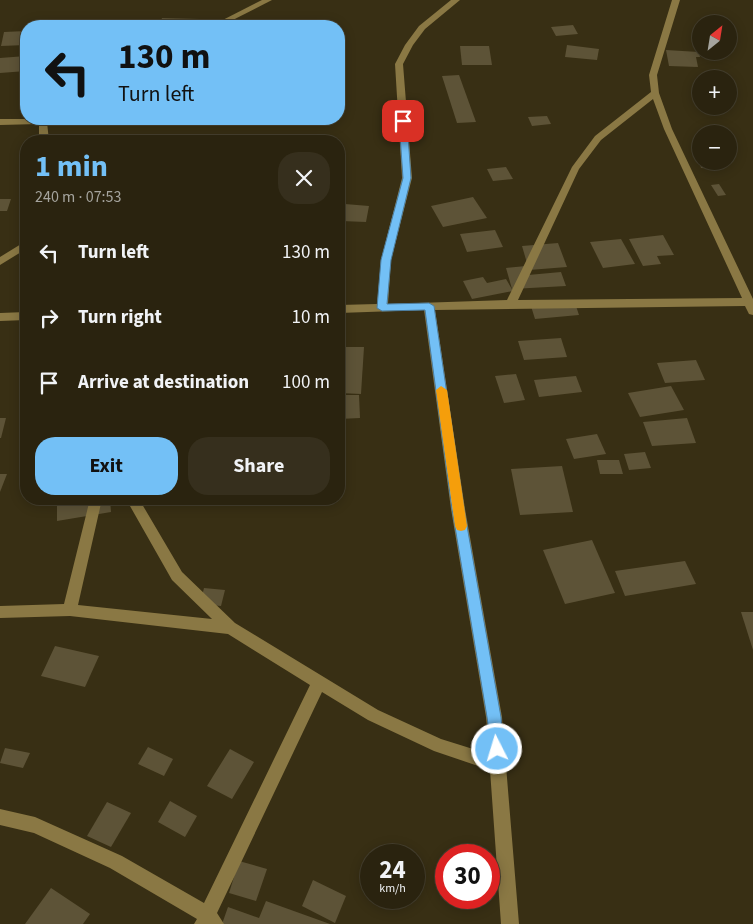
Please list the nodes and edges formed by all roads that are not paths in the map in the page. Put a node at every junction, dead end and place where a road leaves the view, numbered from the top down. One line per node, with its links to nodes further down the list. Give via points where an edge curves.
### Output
1 (268, 0): 4 (street)
2 (456, 0): 13 (street, via 440,9 405,48 399,64 407,178 386,260)
3 (676, 0): 5 (street, via 653,75)
4 (227, 20)
5 (655, 93): 10 (street, via 598,138 576,169); 12 (street, via 668,129)
6 (20, 121): 7 (street)
7 (0, 122)
8 (20, 248): 9 (street)
9 (0, 262)
10 (511, 304): 11 (street); 12 (street)
11 (429, 306): 13 (street); 23 (street)
12 (750, 306)
13 (382, 308): 14 (street)
14 (345, 309)
15 (20, 316): 16 (street)
16 (0, 317)
17 (95, 505): 19 (street)
18 (136, 505): 21 (street, via 177,576)
19 (70, 610): 20 (street); 21 (street)
20 (0, 612)
21 (230, 628): 22 (street)
22 (319, 682): 23 (street, via 373,716 439,746); 25 (street)
23 (499, 765): 26 (street)
24 (0, 817): 25 (street, via 35,825 116,862)
25 (208, 921)
26 (510, 924)

